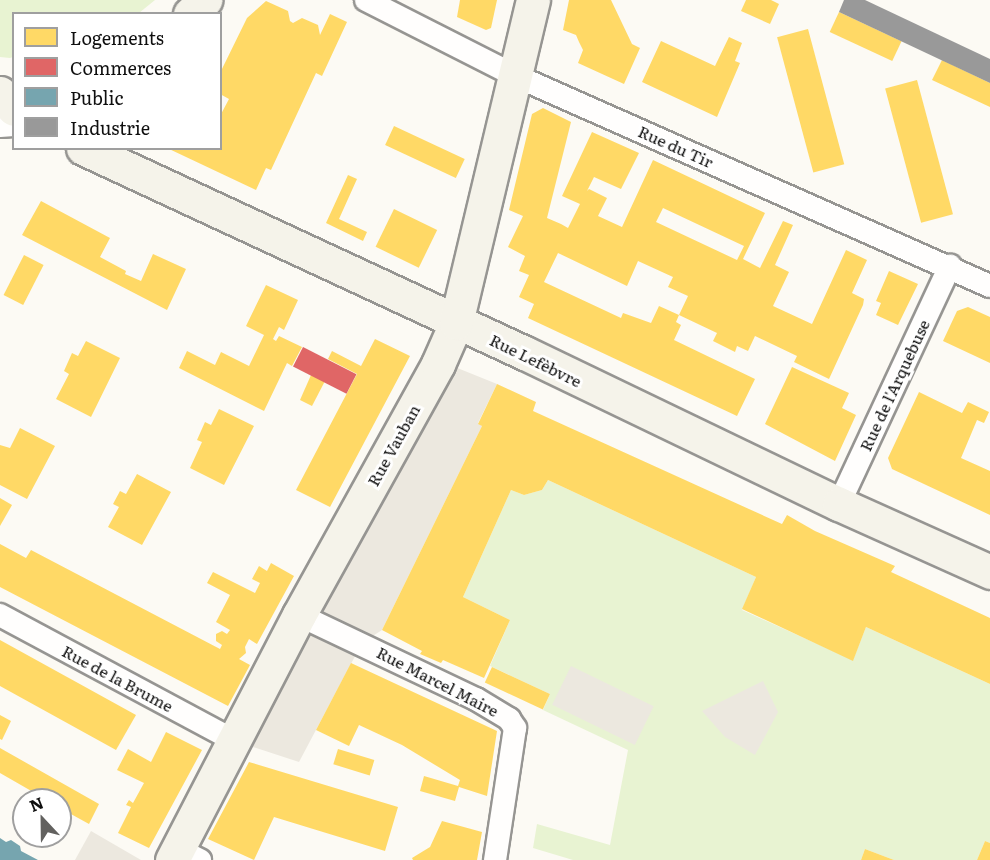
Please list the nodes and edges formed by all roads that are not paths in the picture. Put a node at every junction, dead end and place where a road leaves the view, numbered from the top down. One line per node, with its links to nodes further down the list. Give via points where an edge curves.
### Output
1 (205, 0): 4 (main road)
2 (366, 0): 5 (street, Rue du Tir)
3 (533, 0): 5 (main road, Rue Vauban)
4 (191, 12)
5 (516, 76): 10 (street, Rue du Tir); 12 (main road, Rue Vauban)
6 (0, 91): 7 (main road)
7 (12, 106)
8 (92, 150): 9 (main road, Rue Lefèbvre)
9 (118, 156): 12 (main road, Rue Lefèbvre)
10 (950, 266): 11 (street, Rue du Tir); 13 (street, Rue de l'Arquebuse)
11 (990, 286)
12 (456, 323): 13 (main road, Rue Lefèbvre); 16 (main road, Rue Vauban, via 433,373)
13 (839, 504): 14 (main road, Rue Lefèbvre)
14 (990, 572)
15 (0, 615): 17 (street, Rue de la Brume)
16 (299, 615): 17 (main road, Rue Vauban); 19 (street, Rue Marcel Maire, via 476,699 509,719 515,728)
17 (235, 741): 18 (main road, Rue Vauban)
18 (183, 856)
19 (495, 860)

